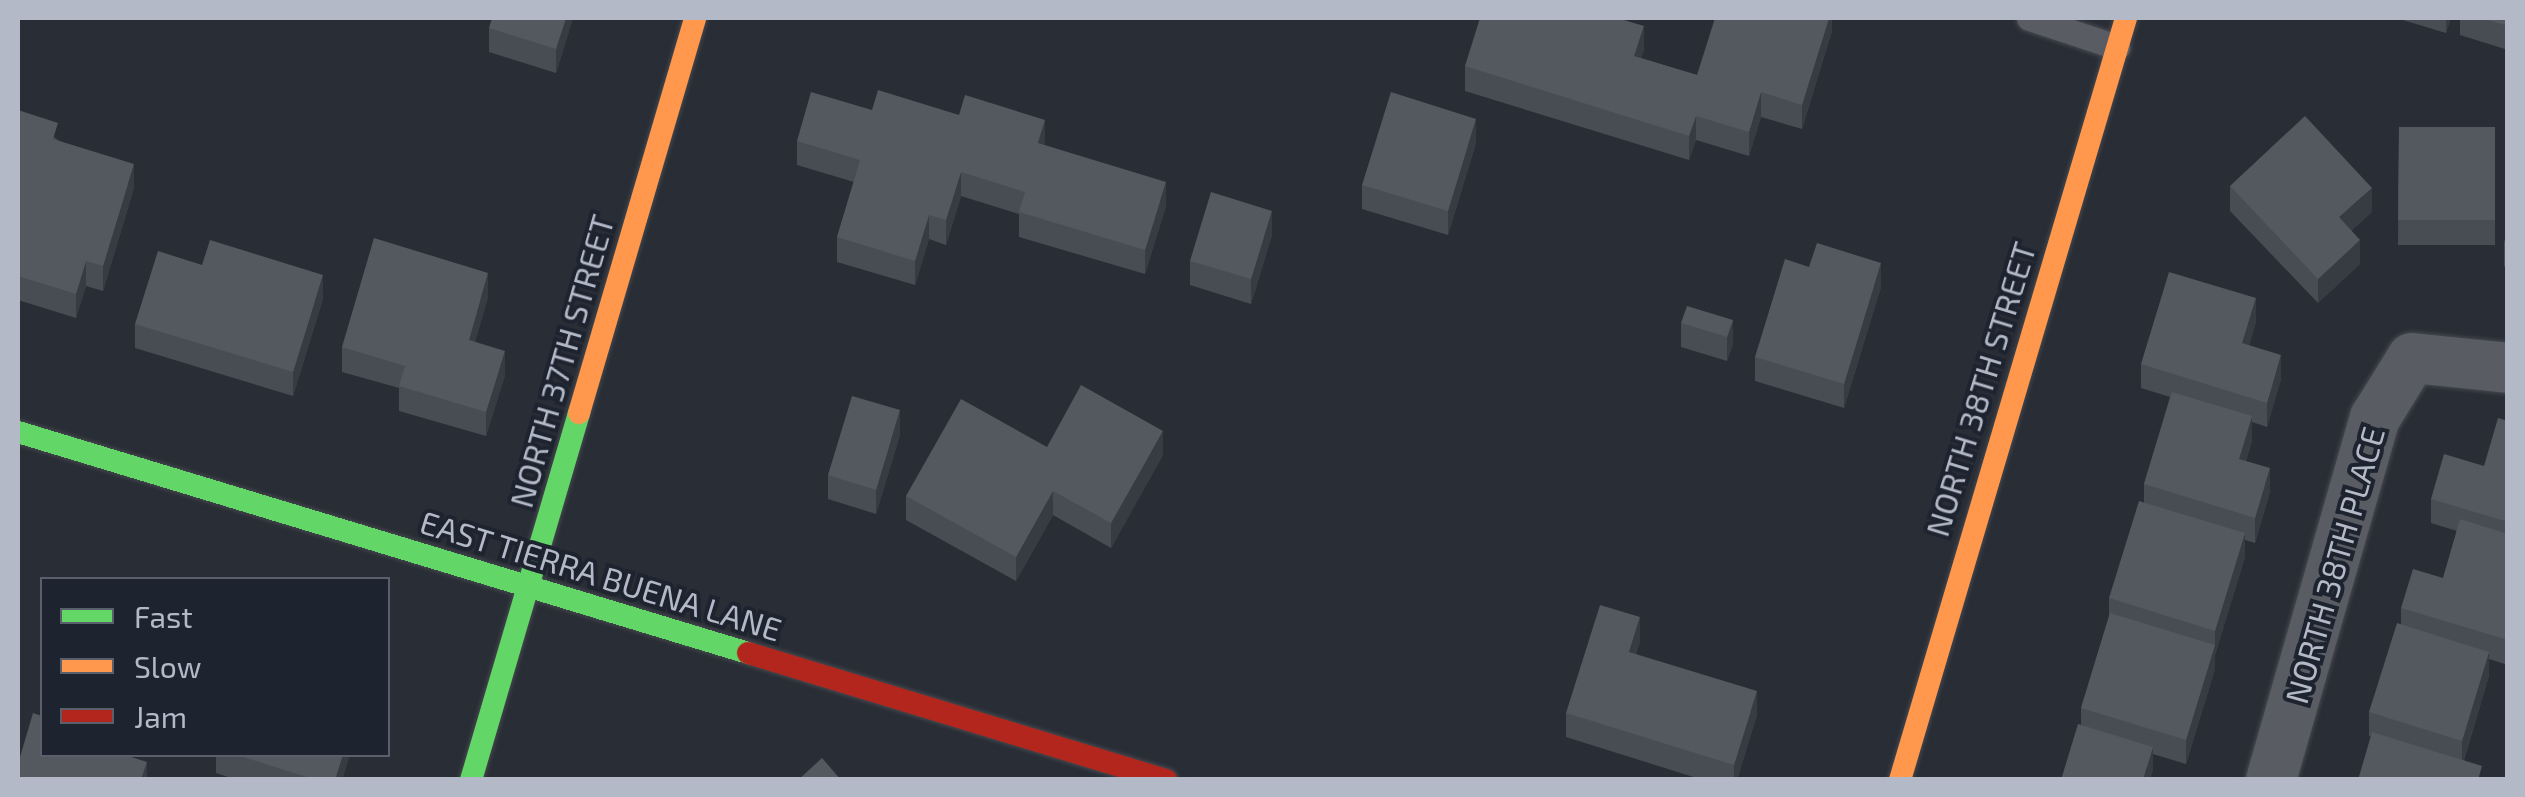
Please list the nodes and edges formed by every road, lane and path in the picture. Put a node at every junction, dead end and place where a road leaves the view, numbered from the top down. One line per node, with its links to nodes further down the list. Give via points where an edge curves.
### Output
1 (695, 18): 7 (street, NORTH 37TH STREET)
2 (2029, 18): 4 (lane)
3 (2126, 18): 4 (street, NORTH 38TH STREET)
4 (2118, 47): 10 (street, NORTH 38TH STREET)
5 (2508, 368): 11 (street, NORTH 38TH PLACE, via 2412,358 2375,418)
6 (18, 432): 7 (street, EAST TIERRA BUENA LANE)
7 (529, 586): 8 (street, NORTH 37TH STREET); 9 (street, EAST TIERRA BUENA LANE)
8 (471, 780)
9 (1166, 780)
10 (1900, 780)
11 (2272, 780)

